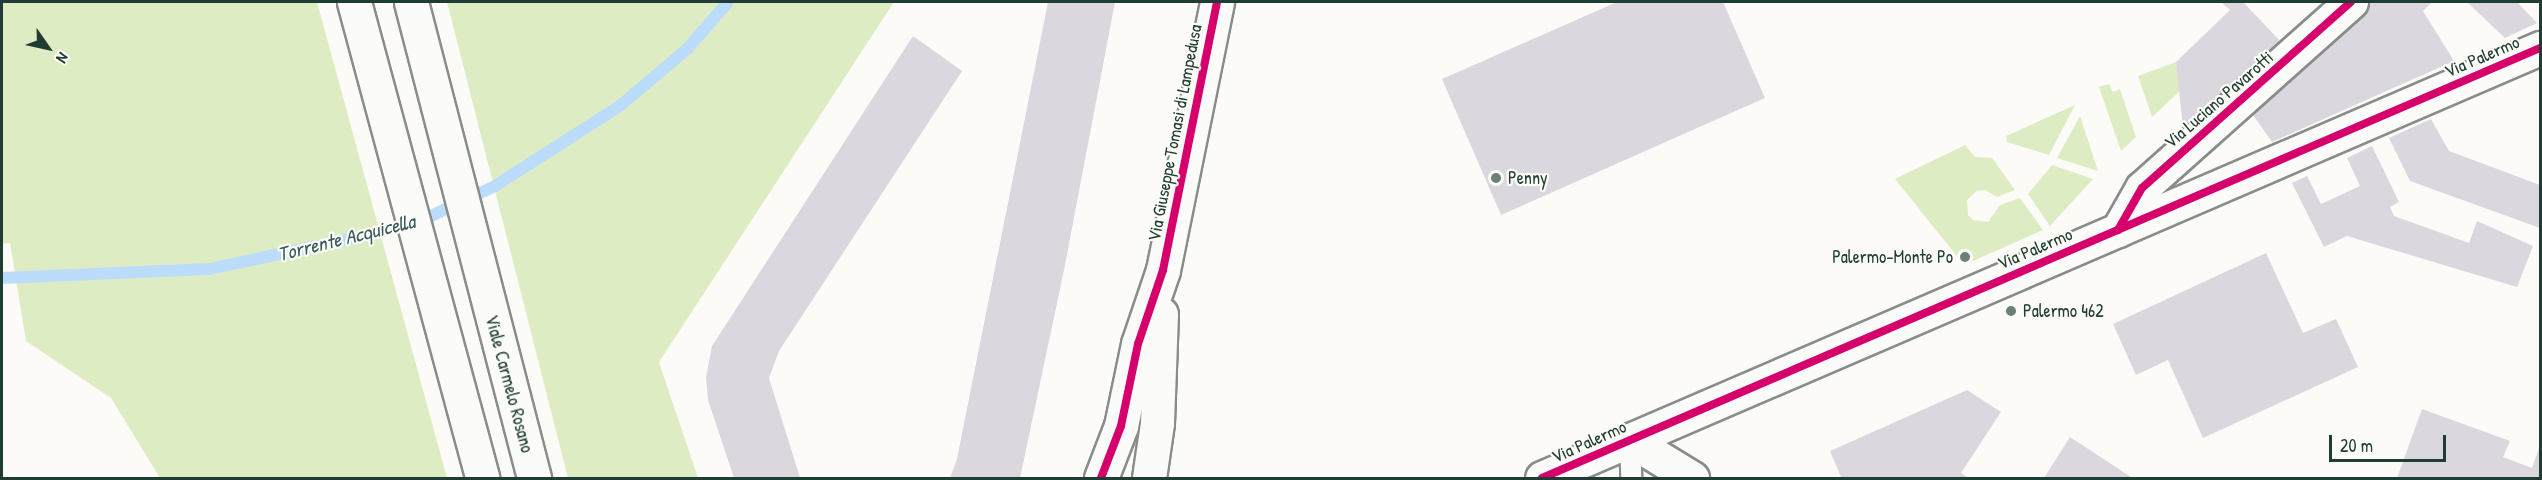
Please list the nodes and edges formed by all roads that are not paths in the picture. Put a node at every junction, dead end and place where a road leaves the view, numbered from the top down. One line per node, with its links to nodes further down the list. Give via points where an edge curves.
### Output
1 (354, 2): 11 (main road)
2 (411, 2): 12 (main road, Viale Carmelo Rosano)
3 (1217, 2): 7 (main road, Via Giuseppe Tomasi di Lampedusa)
4 (2350, 2): 6 (main road, Via Luciano Pavarotti, via 2142,188)
5 (2541, 48): 6 (main road, Via Palermo)
6 (2118, 230): 10 (main road, Via Palermo)
7 (1163, 270): 8 (main road); 9 (main road, via 1138,344)
8 (1159, 348): 15 (main road); 16 (main road, via 1157,423)
9 (1121, 426): 13 (main road); 14 (main road)
10 (1630, 440): 17 (main road, Via Palermo); 18 (lane); 19 (main road)
11 (482, 478)
12 (534, 478)
13 (1101, 478)
14 (1117, 478)
15 (1135, 478)
16 (1149, 478)
17 (1542, 478)
18 (1631, 478)
19 (1692, 478)

